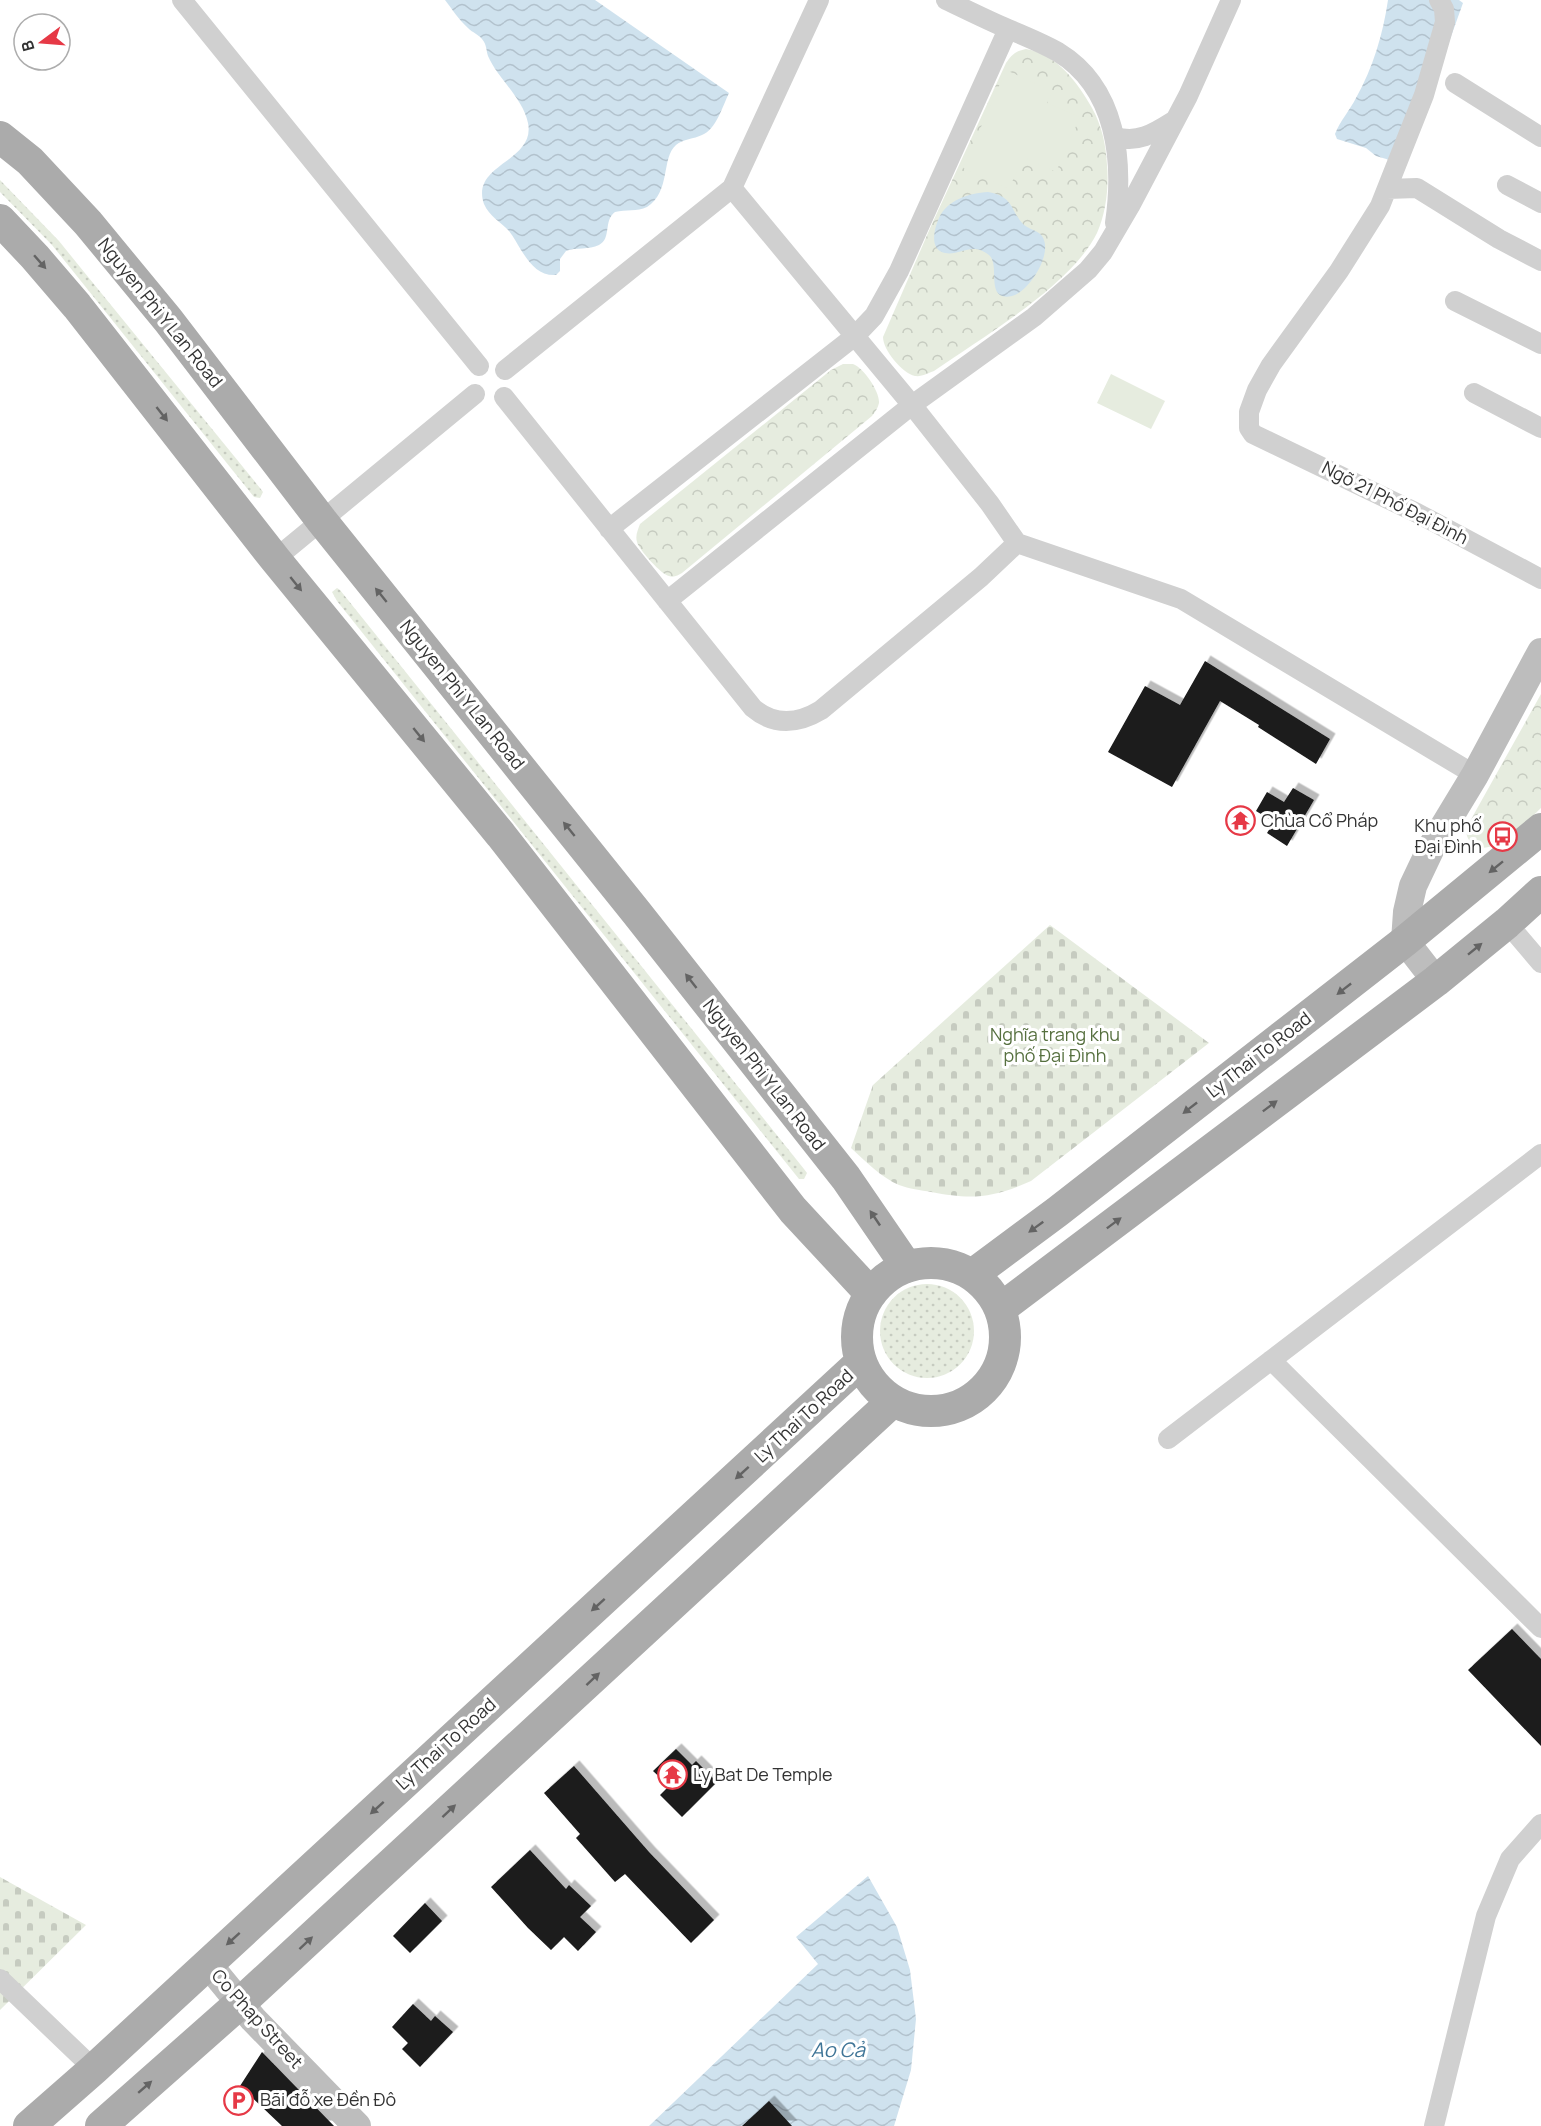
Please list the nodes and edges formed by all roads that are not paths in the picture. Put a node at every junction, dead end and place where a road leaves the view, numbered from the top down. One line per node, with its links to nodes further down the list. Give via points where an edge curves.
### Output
1 (182, 0): 22 (street)
2 (819, 0): 13 (street)
3 (946, 0): 6 (street)
4 (1231, 0): 8 (street)
5 (1439, 0): 14 (street, via 1444,22 1433,64)
6 (1008, 29): 9 (street, via 1060,53 1091,81); 20 (street, via 899,271 874,316)
7 (1455, 83): 11 (street)
8 (1175, 120): 9 (street, via 1155,133 1132,140); 17 (street)
9 (1114, 136): 17 (street, via 1119,169)
10 (0, 137): 29 (main road, Nguyen Phi Y Lan Road, via 30,161 87,223 168,320)
11 (1541, 137)
12 (1507, 185): 15 (street)
13 (732, 188): 20 (street); 23 (street)
14 (1387, 189): 18 (street, via 1417,188); 33 (street, Ngõ 21 Phố Đại Đình, via 1339,272 1271,365 1249,412 1249,428 1253,434 1417,513)
15 (1541, 203)
16 (0, 220): 32 (main road, one-way to 32, via 77,306)
17 (1113, 236): 27 (street, via 1088,270 1034,317)
18 (1541, 261)
19 (1455, 301): 21 (street)
20 (855, 336): 27 (street); 30 (street)
21 (1541, 344)
22 (479, 366): 23 (street, via 491,363); 25 (street, via 472,376)
23 (506, 370): 26 (street, via 510,385)
24 (1474, 393): 28 (street)
25 (475, 394): 26 (street, via 486,402); 29 (street)
26 (504, 397): 30 (street)
27 (912, 405): 31 (street); 34 (street)
28 (1541, 428)
29 (322, 521): 32 (street); 44 (main road, Nguyen Phi Y Lan Road, one-way to 29, via 846,1178)
30 (609, 529): 34 (street)
31 (1017, 543): 34 (street, via 821,710 799,721 772,720 753,708); 36 (street, via 1181,600)
32 (275, 559): 46 (main road, one-way to 46, via 501,835 793,1210)
33 (1541, 579)
34 (667, 601)
35 (1541, 652): 36 (street)
36 (1475, 775): 40 (street, via 1413,886)
37 (1541, 829): 40 (main road, Ly Thai To Road, one-way to 40)
38 (1541, 892): 39 (main road)
39 (1507, 923): 41 (street); 42 (main road, one-way to 39)
40 (1405, 941): 42 (street); 45 (main road, Ly Thai To Road, one-way to 45)
41 (1541, 963)
42 (1436, 981): 47 (main road, one-way to 42)
43 (1541, 1154): 48 (street)
44 (908, 1267): 45 (main road, via 949,1264); 46 (main road, via 890,1275)
45 (972, 1275): 47 (main road, via 989,1290)
46 (871, 1294): 49 (main road, via 857,1332)
47 (1000, 1309): 50 (main road, via 1005,1324 1004,1355 999,1370 980,1394 938,1412)
48 (1271, 1360): 51 (street); 52 (street)
49 (861, 1362): 50 (main road, via 874,1384); 54 (main road, Ly Thai To Road, one-way to 54)
50 (893, 1401): 56 (main road, one-way to 50)
51 (1168, 1439)
52 (1541, 1628)
53 (1541, 1824): 61 (street, via 1510,1859 1486,1917)
54 (207, 1963): 56 (street, Co Phap Street); 57 (main road, Ly Thai To Road)
55 (0, 1979): 57 (street)
56 (239, 2004): 59 (main road, one-way to 56); 60 (street, Co Phap Street)
57 (94, 2069): 58 (main road, Ly Thai To Road)
58 (29, 2126)
59 (101, 2126)
60 (357, 2126)
61 (1434, 2126)

